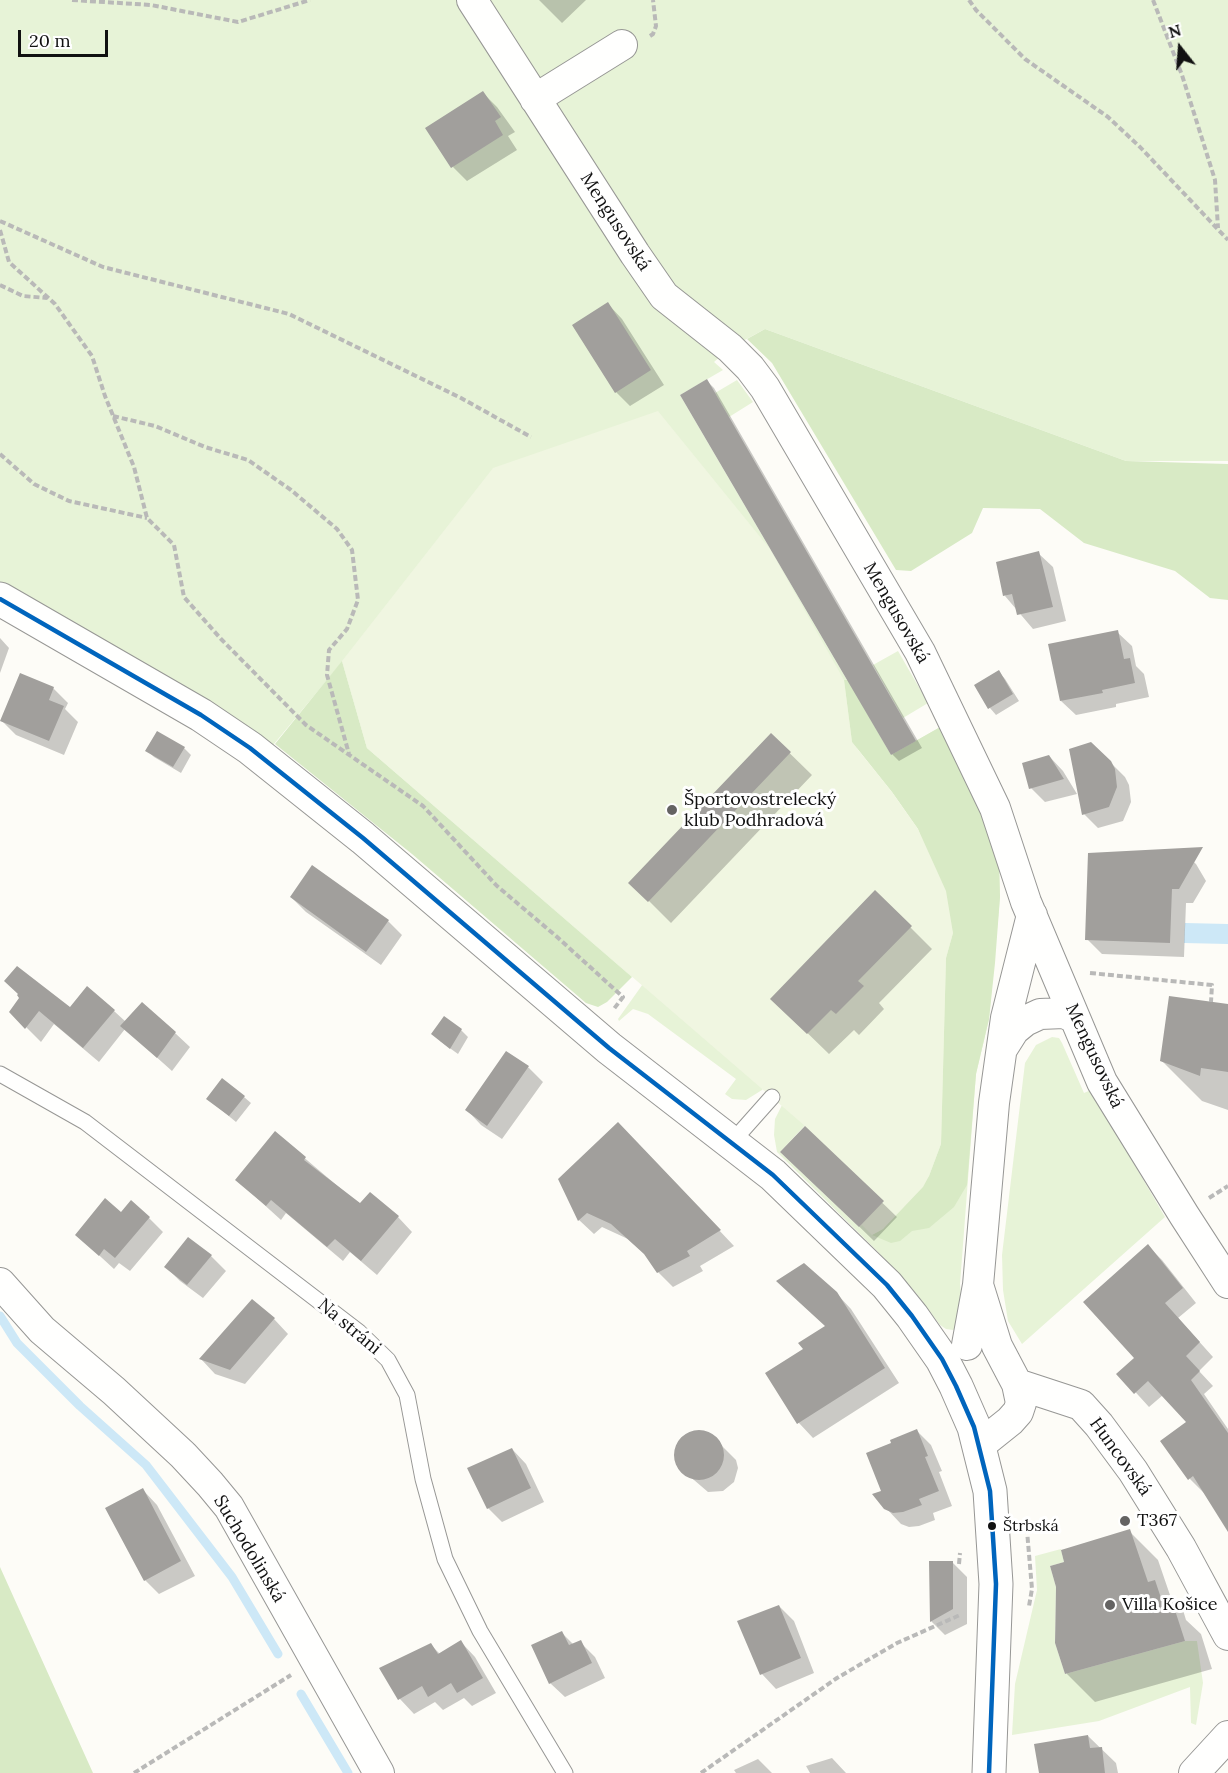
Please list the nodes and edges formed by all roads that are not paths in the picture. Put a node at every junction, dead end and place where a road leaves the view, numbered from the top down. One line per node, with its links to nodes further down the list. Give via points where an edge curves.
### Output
1 (472, 0): 3 (street, Mengusovská)
2 (622, 45): 3 (street)
3 (535, 99): 5 (street, Mengusovská, via 664,296 730,348 765,388 920,652 995,808)
4 (0, 599): 10 (street, via 201,715 250,748 363,838 609,1047)
5 (1032, 915): 6 (street, Mengusovská); 7 (street)
6 (1075, 1018): 7 (street, via 1064,1013 1040,1014 1014,1030); 12 (street, Mengusovská, via 1102,1082)
7 (1002, 1049): 13 (street)
8 (0, 1074): 23 (lane, Na stráni, via 85,1122 359,1332 388,1360 406,1395 445,1559 480,1631)
9 (772, 1097): 10 (lane)
10 (732, 1142): 15 (street, via 774,1175 887,1285 912,1316)
11 (0, 1283): 22 (street, Suchodolinská, via 42,1330 183,1455 229,1507)
12 (1228, 1283)
13 (978, 1285): 14 (street); 15 (street)
14 (997, 1346): 15 (street, via 983,1341); 16 (street)
15 (954, 1352): 19 (street)
16 (1017, 1384): 17 (street); 18 (street, via 1021,1403)
17 (1081, 1405): 18 (street); 20 (street, Huncovská, via 1133,1471)
18 (1010, 1421): 19 (street)
19 (983, 1459): 24 (street, via 990,1491 996,1584)
20 (1228, 1635)
21 (1228, 1736): 25 (street)
22 (379, 1773)
23 (565, 1773)
24 (989, 1773)
25 (1194, 1773)

